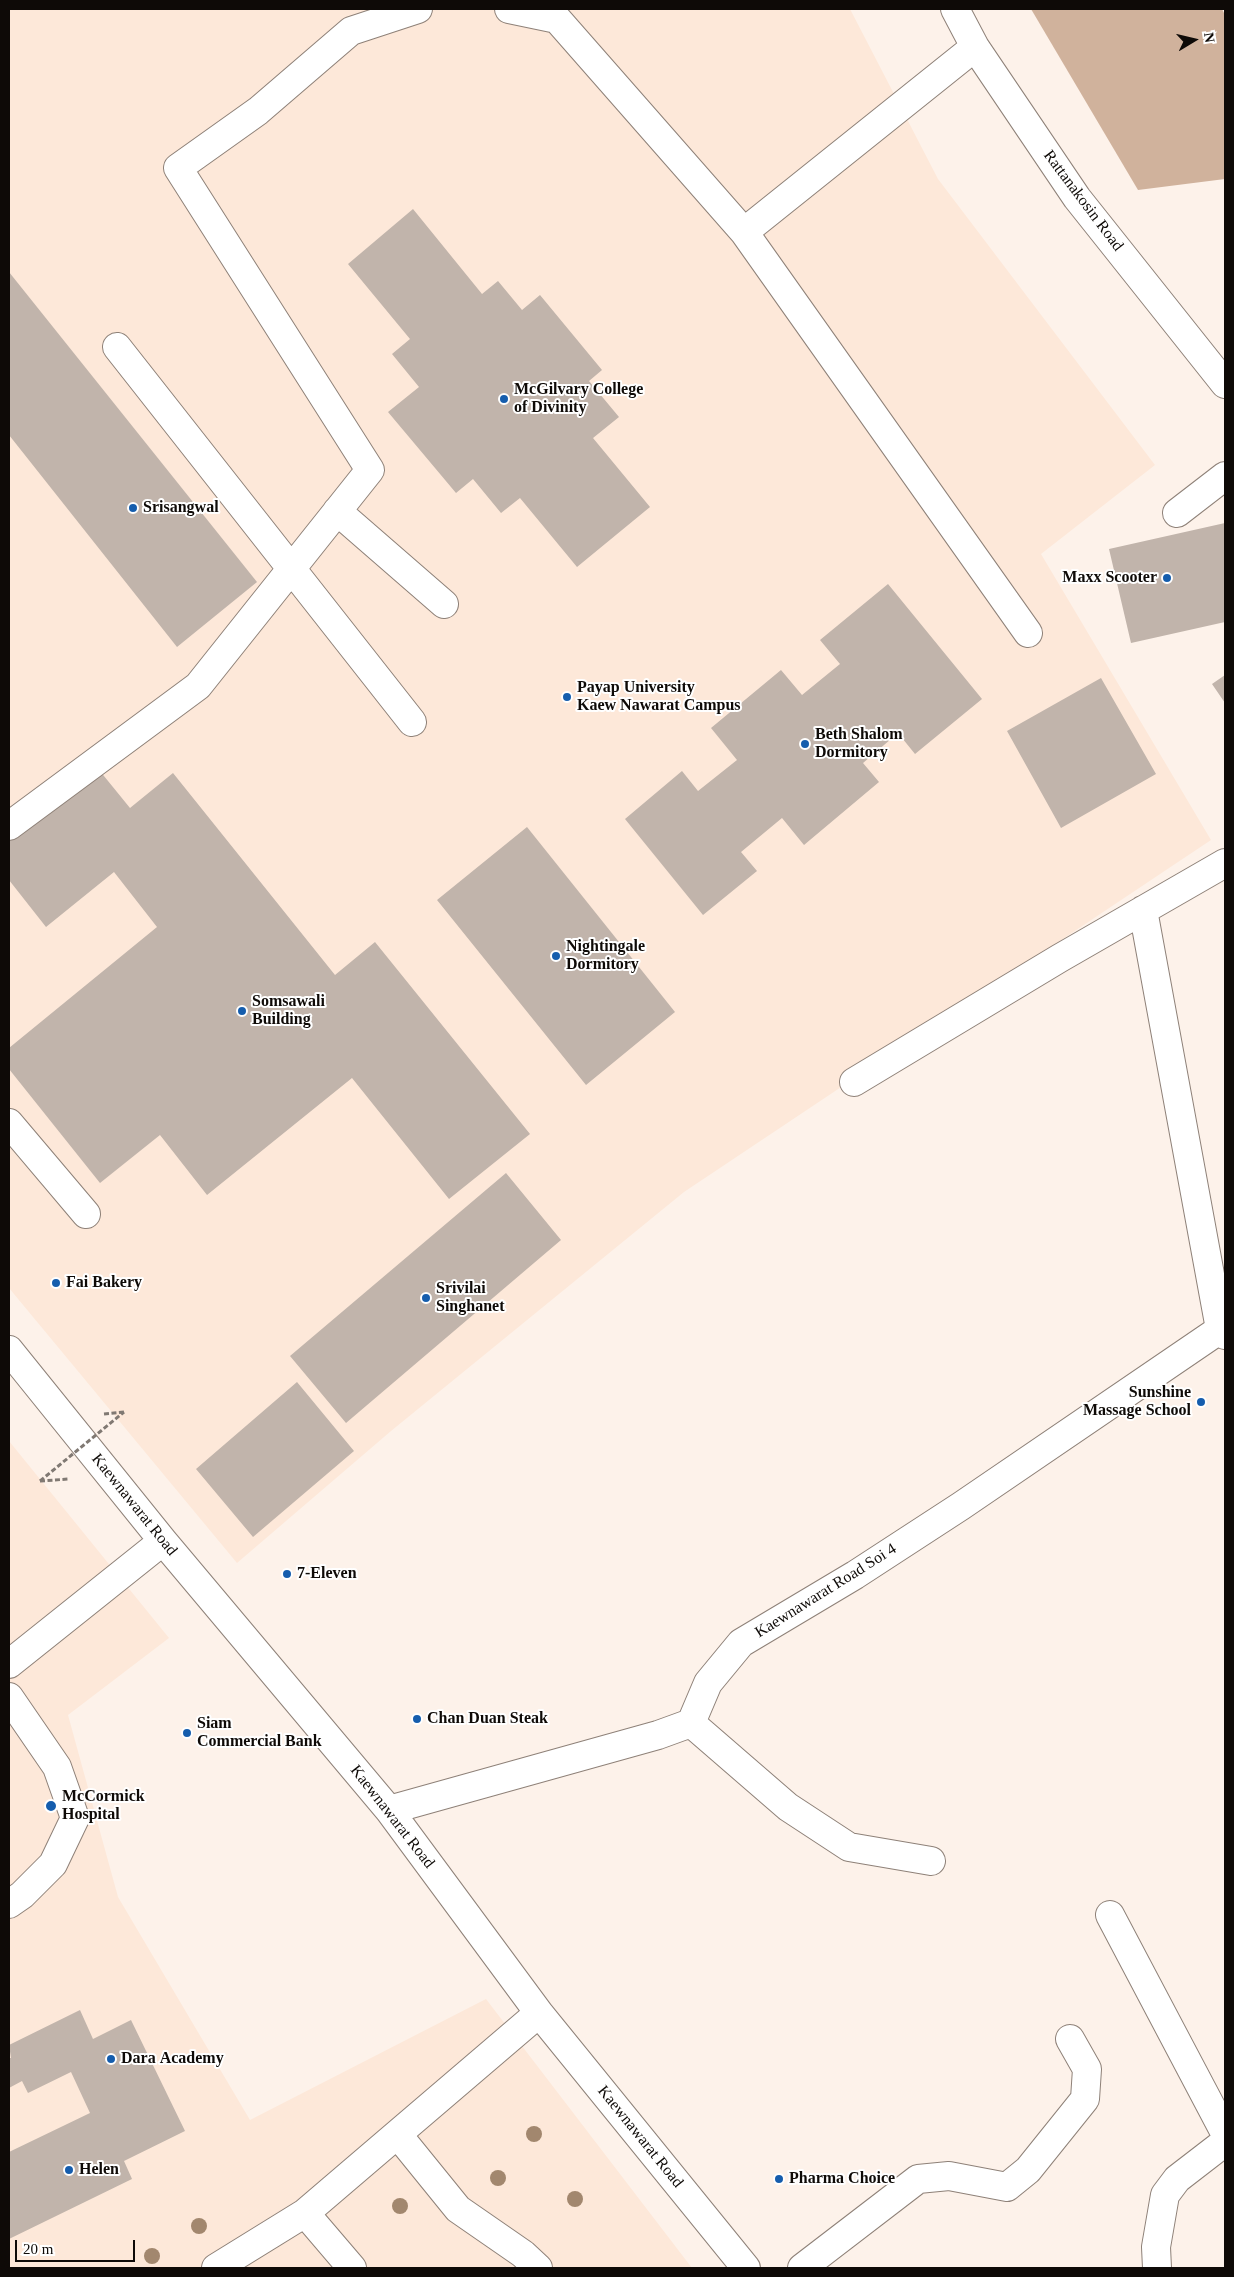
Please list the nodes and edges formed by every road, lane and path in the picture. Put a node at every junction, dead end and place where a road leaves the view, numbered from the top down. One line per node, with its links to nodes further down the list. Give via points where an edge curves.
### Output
1 (418, 9): 9 (street, via 351,31 258,111 178,168 370,470)
2 (509, 9): 5 (street, via 557,19)
3 (955, 9): 4 (street, Rattanakosin Road)
4 (974, 48): 5 (street); 7 (street, Rattanakosin Road, via 1077,198)
5 (744, 232): 13 (street)
6 (117, 347): 11 (street)
7 (1225, 384)
8 (1225, 476): 10 (street)
9 (337, 511): 11 (street); 12 (street)
10 (1177, 513)
11 (291, 569): 14 (street); 15 (street, via 198,686)
12 (444, 604)
13 (1028, 633)
14 (412, 722)
15 (9, 826)
16 (1225, 863): 17 (street)
17 (1143, 910): 18 (street); 21 (street)
18 (854, 1082)
19 (9, 1123): 20 (street)
20 (86, 1214)
21 (1224, 1330): 28 (street, Kaewnawarat Road Soi 4, via 855,1575 741,1643 708,1683)
22 (9, 1350): 25 (street, Kaewnawarat Road)
23 (124, 1412): 24 (path, bridge)
24 (40, 1481)
25 (164, 1541): 26 (street); 29 (street, Kaewnawarat Road)
26 (9, 1664)
27 (9, 1696): 31 (street, via 57,1767 75,1818 53,1864)
28 (691, 1723): 29 (street); 30 (street, via 788,1807 849,1847)
29 (389, 1810): 33 (street, Kaewnawarat Road)
30 (931, 1861)
31 (9, 1904)
32 (1110, 1915): 35 (street)
33 (539, 2013): 36 (street); 42 (street, Kaewnawarat Road)
34 (1070, 2039): 43 (street, via 1087,2068 1085,2100 1028,2170 1007,2187 949,2176 918,2179)
35 (1225, 2133)
36 (398, 2135): 38 (street); 41 (street, via 458,2209)
37 (1225, 2142): 44 (street, via 1177,2179 1165,2195 1156,2247)
38 (305, 2214): 39 (street); 40 (street)
39 (216, 2268)
40 (352, 2268)
41 (538, 2268)
42 (746, 2268)
43 (802, 2268)
44 (1157, 2268)

